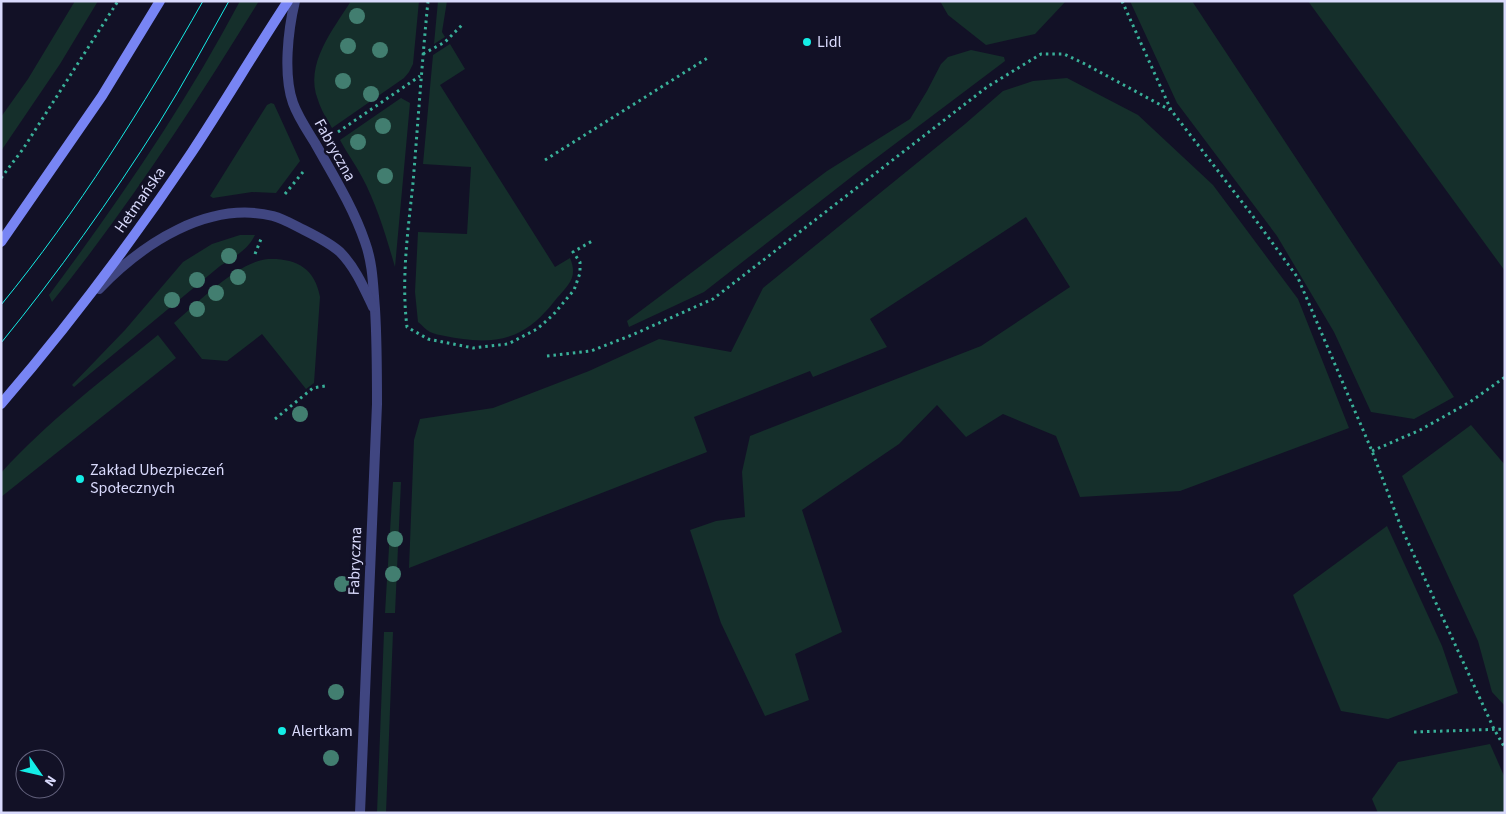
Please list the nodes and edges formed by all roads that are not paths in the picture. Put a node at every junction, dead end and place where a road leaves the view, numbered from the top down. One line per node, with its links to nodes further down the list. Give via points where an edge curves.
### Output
1 (160, 1): 4 (main road, via 102,96)
2 (288, 1): 5 (main road, Hetmańska, via 173,179)
3 (295, 1): 6 (street, Fabryczna, via 289,45 291,96 298,115 348,202 365,242 374,281)
4 (1, 242)
5 (78, 310): 6 (street, Fabryczna, via 111,276 171,233 218,216 240,213 284,220 340,252 356,273); 7 (main road, Hetmańska)
6 (375, 310): 8 (street, Fabryczna, via 377,404)
7 (1, 404)
8 (360, 813)

